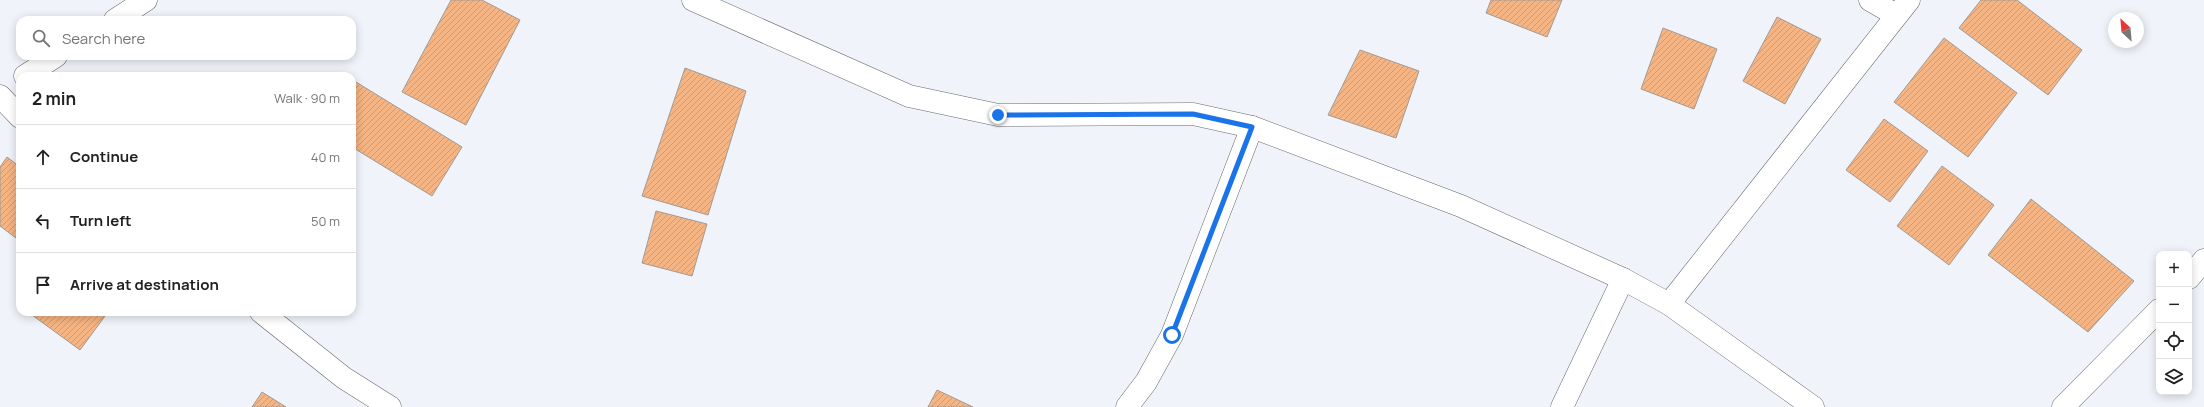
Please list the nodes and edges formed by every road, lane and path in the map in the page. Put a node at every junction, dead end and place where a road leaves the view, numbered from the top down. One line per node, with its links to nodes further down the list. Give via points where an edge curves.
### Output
1 (146, 0): 5 (street)
2 (693, 0): 11 (street, via 909,96 998,115 1193,114)
3 (1870, 0): 4 (street)
4 (1903, 8): 15 (street)
5 (121, 16)
6 (50, 60): 7 (street)
7 (31, 72)
8 (16, 83): 9 (street)
9 (0, 95): 10 (street)
10 (16, 112)
11 (1252, 127): 14 (street, via 1461,206); 19 (street, via 1172,335 1146,382)
12 (2204, 260): 13 (street)
13 (2192, 274)
14 (1623, 279): 15 (street); 20 (street)
15 (1669, 304): 21 (street)
16 (2156, 313): 22 (street)
17 (266, 316): 18 (street, via 344,378)
18 (390, 407)
19 (1127, 407)
20 (1562, 407)
21 (1813, 407)
22 (2063, 407)

